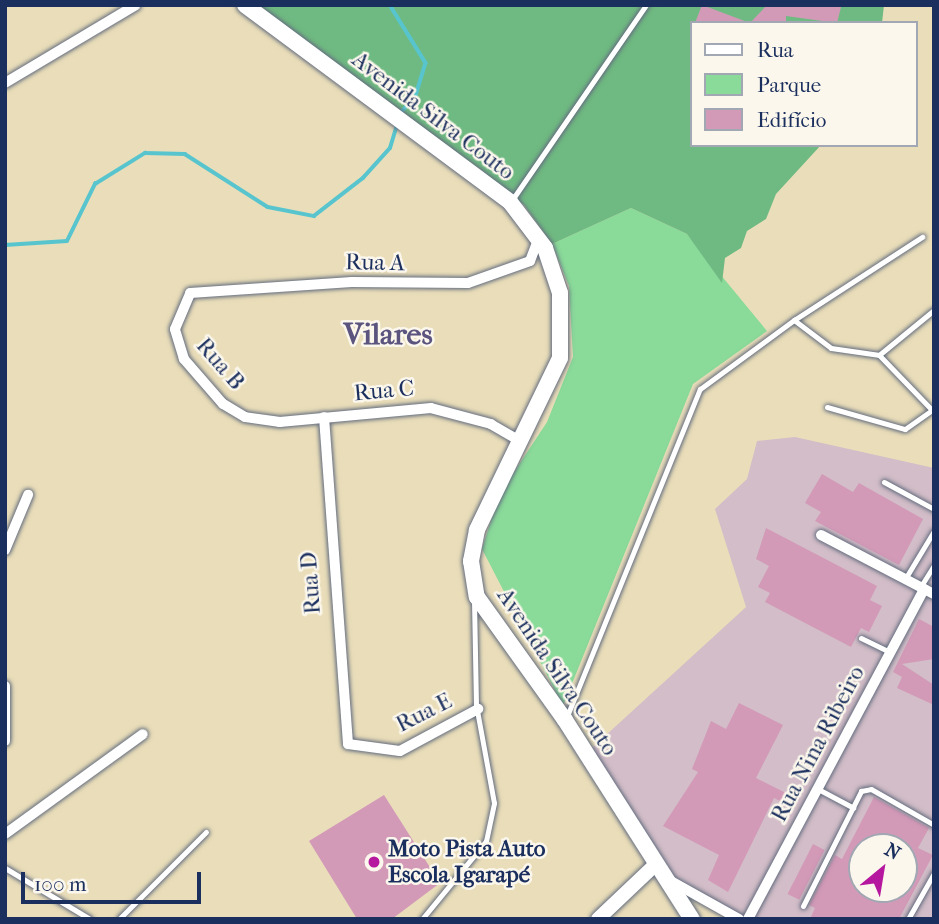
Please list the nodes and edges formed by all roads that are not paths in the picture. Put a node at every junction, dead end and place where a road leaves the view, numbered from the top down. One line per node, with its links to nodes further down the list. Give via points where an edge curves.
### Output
1 (136, 5): 4 (street)
2 (245, 5): 5 (main road, Avenida Silva Couto)
3 (646, 5): 5 (lane)
4 (5, 83)
5 (510, 202): 7 (main road, Avenida Silva Couto)
6 (922, 237): 10 (lane)
7 (539, 238): 8 (street, Rua A, via 530,261 468,283 352,282); 16 (main road, Avenida Silva Couto, via 560,293 562,333 554,377)
8 (190, 293): 14 (street, Rua B, via 178,314 176,345 223,404)
9 (934, 310): 11 (lane)
10 (794, 320): 11 (lane, via 831,348); 31 (lane, via 700,389)
11 (879, 355): 13 (lane)
12 (827, 407): 13 (lane, via 890,429 905,429)
13 (933, 409)
14 (245, 417): 15 (street, Rua C, via 280,422)
15 (324, 417): 16 (street, Rua C, via 431,408 491,424); 34 (street, Rua D)
16 (520, 440): 26 (main road, Avenida Silva Couto, via 477,530 471,561)
17 (884, 482): 19 (lane)
18 (28, 495): 22 (street)
19 (934, 509)
20 (934, 531): 24 (lane)
21 (821, 535): 24 (street)
22 (5, 550)
23 (934, 565): 25 (lane)
24 (905, 579): 25 (street)
25 (926, 590): 28 (street, Rua Nina Ribeiro)
26 (477, 597): 30 (lane, via 471,601); 31 (main road, Avenida Silva Couto)
27 (861, 638): 28 (lane)
28 (890, 653): 35 (street, Rua Nina Ribeiro)
29 (5, 686): 33 (street)
30 (478, 709): 34 (street, Rua E, via 400,751); 47 (lane, via 494,803 486,841)
31 (565, 720): 40 (main road, Avenida Silva Couto)
32 (143, 734): 39 (street)
33 (5, 741)
34 (348, 744)
35 (818, 789): 36 (lane); 51 (street, Rua Nina Ribeiro)
36 (853, 808): 37 (lane, via 861,791 871,789); 44 (lane)
37 (934, 825)
38 (206, 832): 46 (lane)
39 (5, 834)
40 (657, 863): 43 (main road, Avenida Silva Couto); 48 (street)
41 (5, 868): 45 (lane)
42 (934, 873): 52 (lane)
43 (667, 879): 49 (main road, Avenida Silva Couto); 50 (street)
44 (803, 906)
45 (90, 919)
46 (119, 919)
47 (422, 919)
48 (598, 919)
49 (692, 919)
50 (739, 919)
51 (748, 919)
52 (908, 919)

